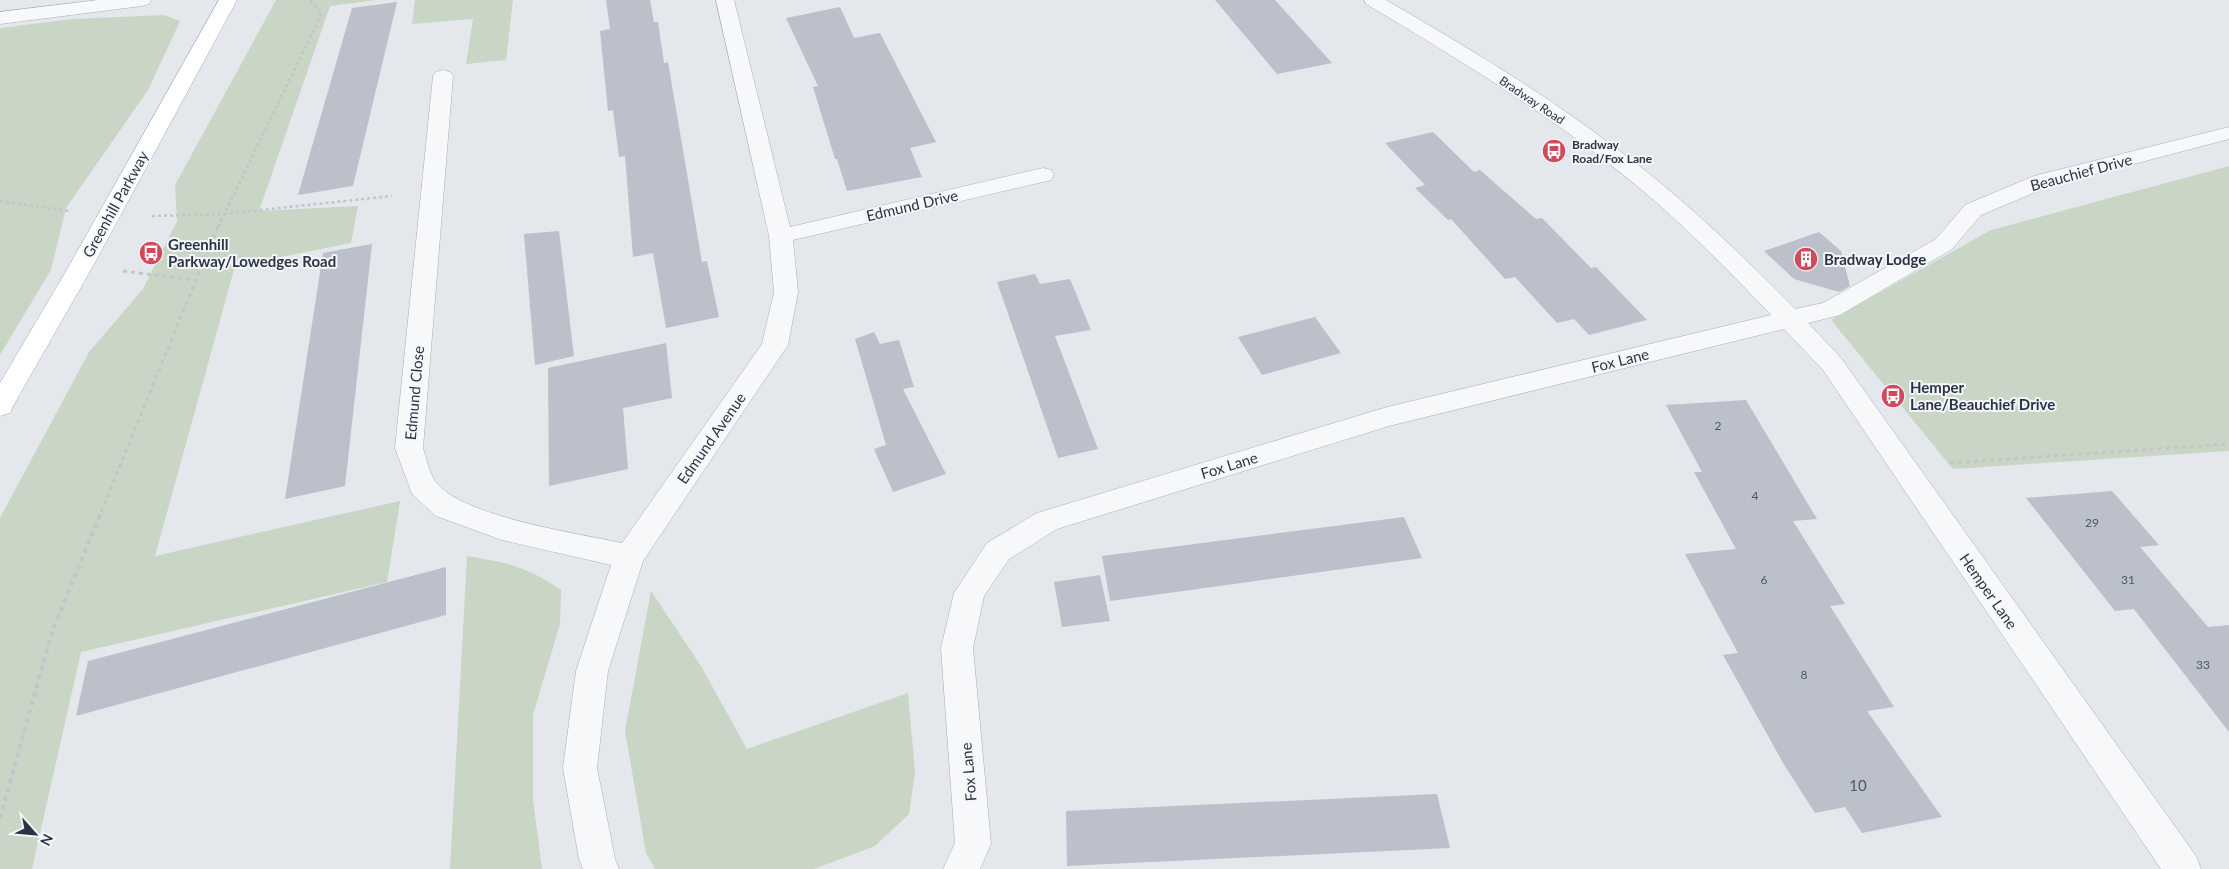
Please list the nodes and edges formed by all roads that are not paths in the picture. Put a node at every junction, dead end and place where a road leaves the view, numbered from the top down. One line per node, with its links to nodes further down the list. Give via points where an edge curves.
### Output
1 (142, 0): 5 (street)
2 (228, 0): 11 (main road, Greenhill Parkway)
3 (725, 0): 9 (street, Edmund Avenue)
4 (1373, 0): 10 (street, Bradway Road, via 1534,99 1592,142 1687,218)
5 (0, 18)
6 (443, 76): 12 (street, Edmund Close, via 409,448 422,486 446,508 502,528)
7 (2229, 134): 10 (street, Beauchief Drive, via 2042,181 1973,210 1944,244 1831,309)
8 (1043, 174): 9 (street, Edmund Drive)
9 (781, 236): 12 (street, Edmund Avenue, via 786,292 775,345)
10 (1789, 318): 14 (street, Fox Lane, via 1387,417 1047,521 998,550 968,593 957,648 973,844); 15 (street, Hemper Lane, via 1832,364)
11 (0, 406)
12 (629, 557): 13 (street, Edmund Avenue, via 592,671 580,768)
13 (601, 869)
14 (961, 869)
15 (2183, 869)

